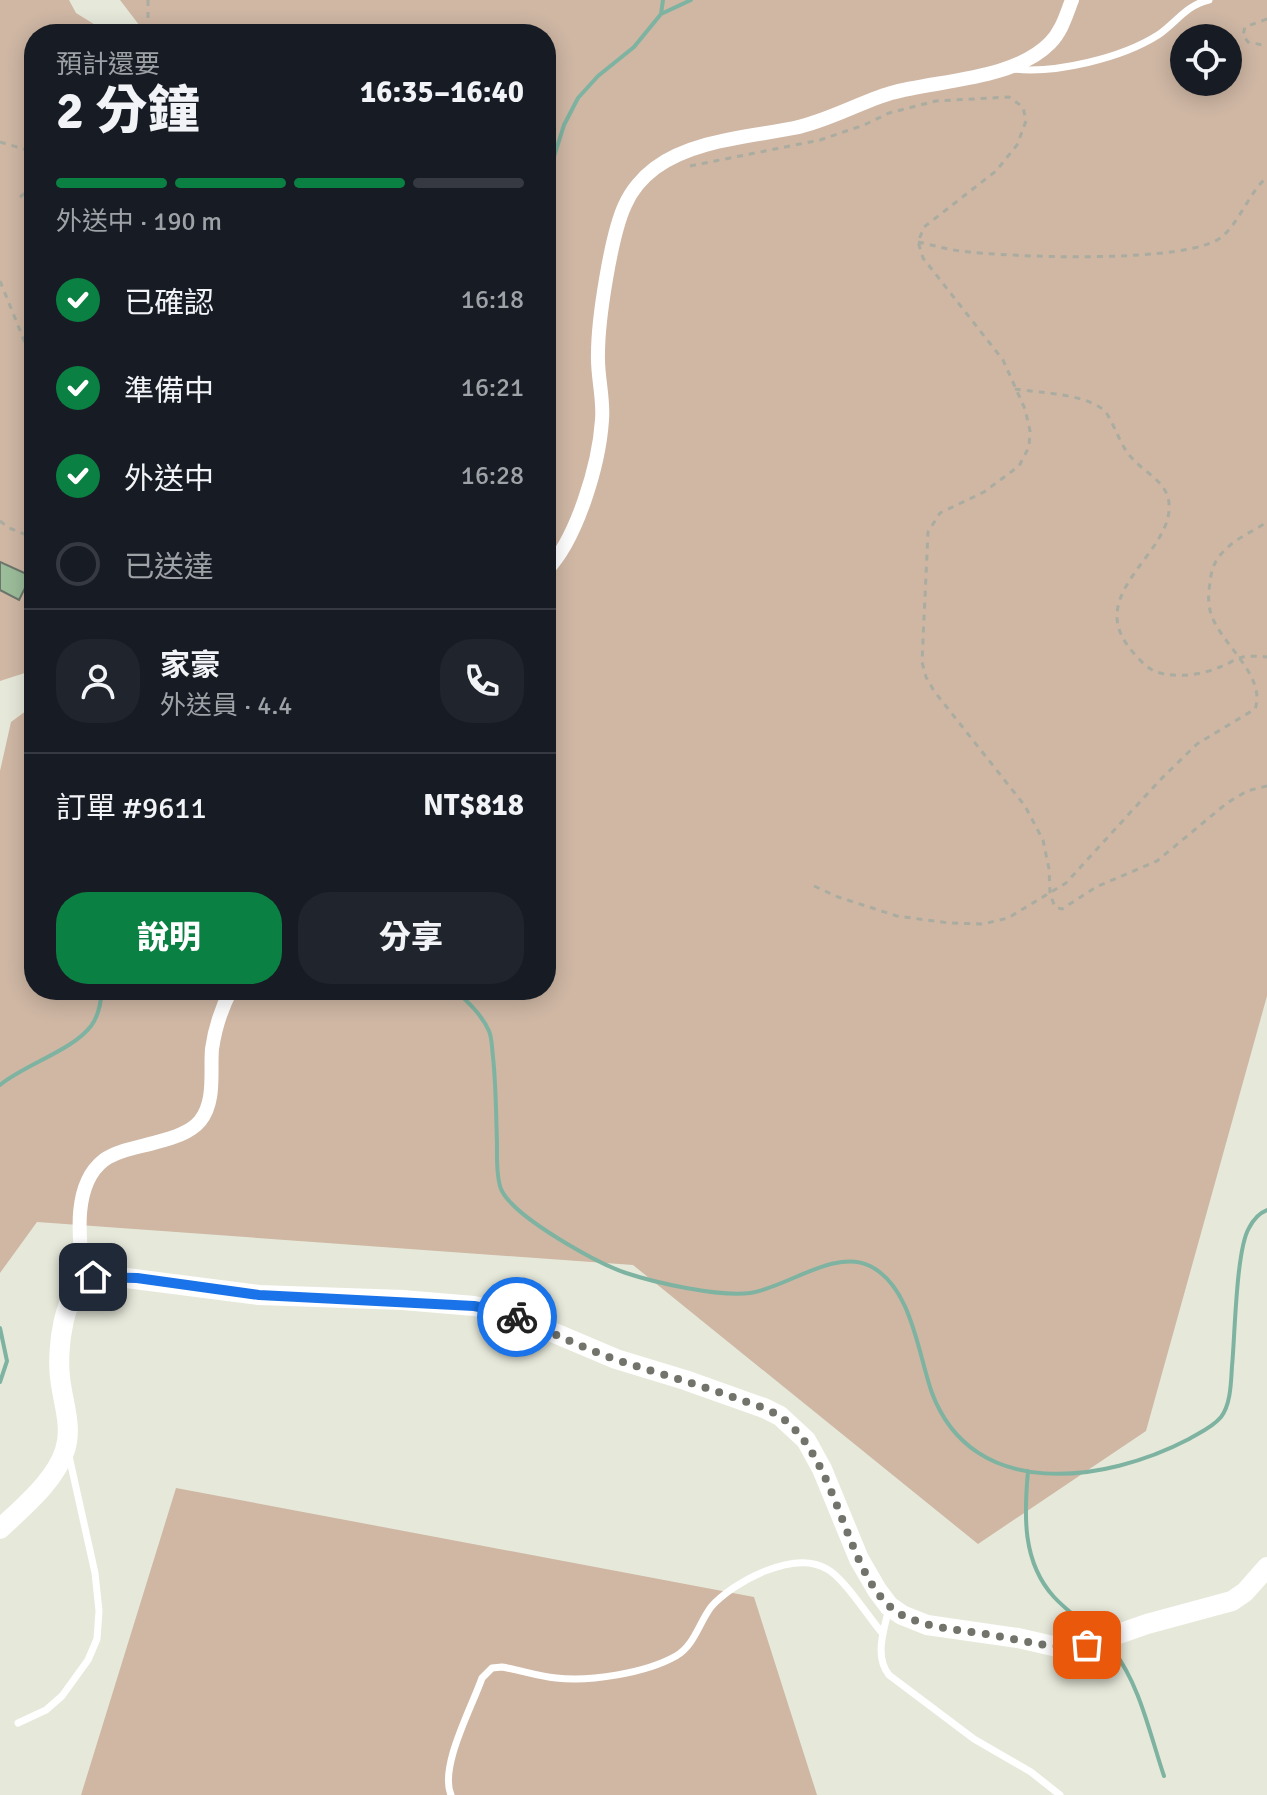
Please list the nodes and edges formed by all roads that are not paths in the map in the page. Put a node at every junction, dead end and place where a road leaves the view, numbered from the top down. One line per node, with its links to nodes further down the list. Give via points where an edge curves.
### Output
1 (1072, 0): 3 (street, via 1051,42)
2 (1209, 0): 3 (lane, via 1188,8 1146,42 1053,69)
3 (1005, 68): 4 (street, via 970,80 908,89 798,127 696,149 672,157 638,184 615,234 597,355 600,436 585,499)
4 (556, 557)
5 (226, 1000): 6 (street, via 213,1047 209,1104 200,1121 178,1136 106,1159 90,1174 83,1193 80,1247)
6 (84, 1283): 7 (street, via 73,1295 60,1349); 10 (street, via 111,1276 259,1295 474,1306 505,1312 616,1359 764,1408 806,1440 859,1559)
7 (67, 1446): 8 (street, via 50,1477); 12 (lane, via 95,1573 97,1639 62,1696)
8 (0, 1529)
9 (1267, 1567): 10 (street, via 1232,1601 1066,1649 927,1625)
10 (889, 1606): 11 (lane)
11 (883, 1634): 13 (lane, via 828,1569 802,1564 757,1574 722,1595 690,1644 673,1658 574,1680 492,1668 482,1678 452,1758 447,1777); 14 (lane, via 882,1667 889,1675)
12 (18, 1723)
13 (451, 1795)
14 (1060, 1795)

